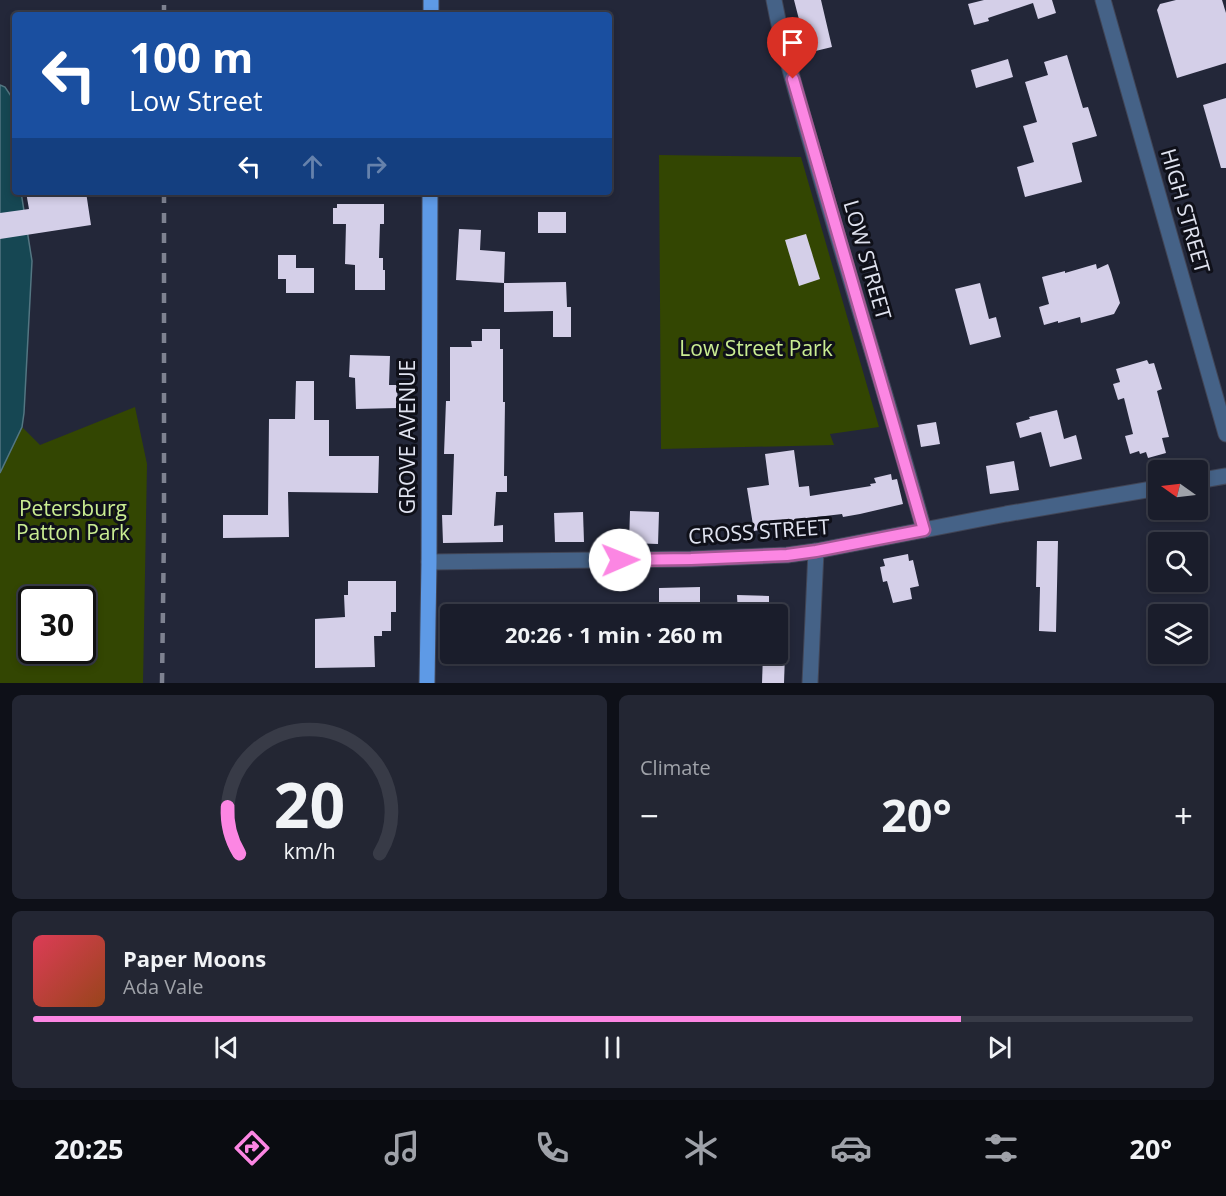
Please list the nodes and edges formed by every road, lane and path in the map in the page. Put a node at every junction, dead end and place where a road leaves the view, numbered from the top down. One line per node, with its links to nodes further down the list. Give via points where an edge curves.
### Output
1 (774, 0): 8 (street, LOW STREET, via 809,137)
2 (1103, 0): 4 (street, HIGH STREET)
3 (430, 195): 10 (main road, GROVE AVENUE)
4 (1226, 434)
5 (1226, 476): 6 (street)
6 (1208, 479)
7 (1148, 490): 8 (street, CROSS STREET)
8 (924, 530): 9 (street, CROSS STREET)
9 (816, 551): 10 (street, CROSS STREET, via 691,559); 12 (street)
10 (429, 562): 11 (main road, GROVE AVENUE)
11 (427, 683)
12 (810, 683)

